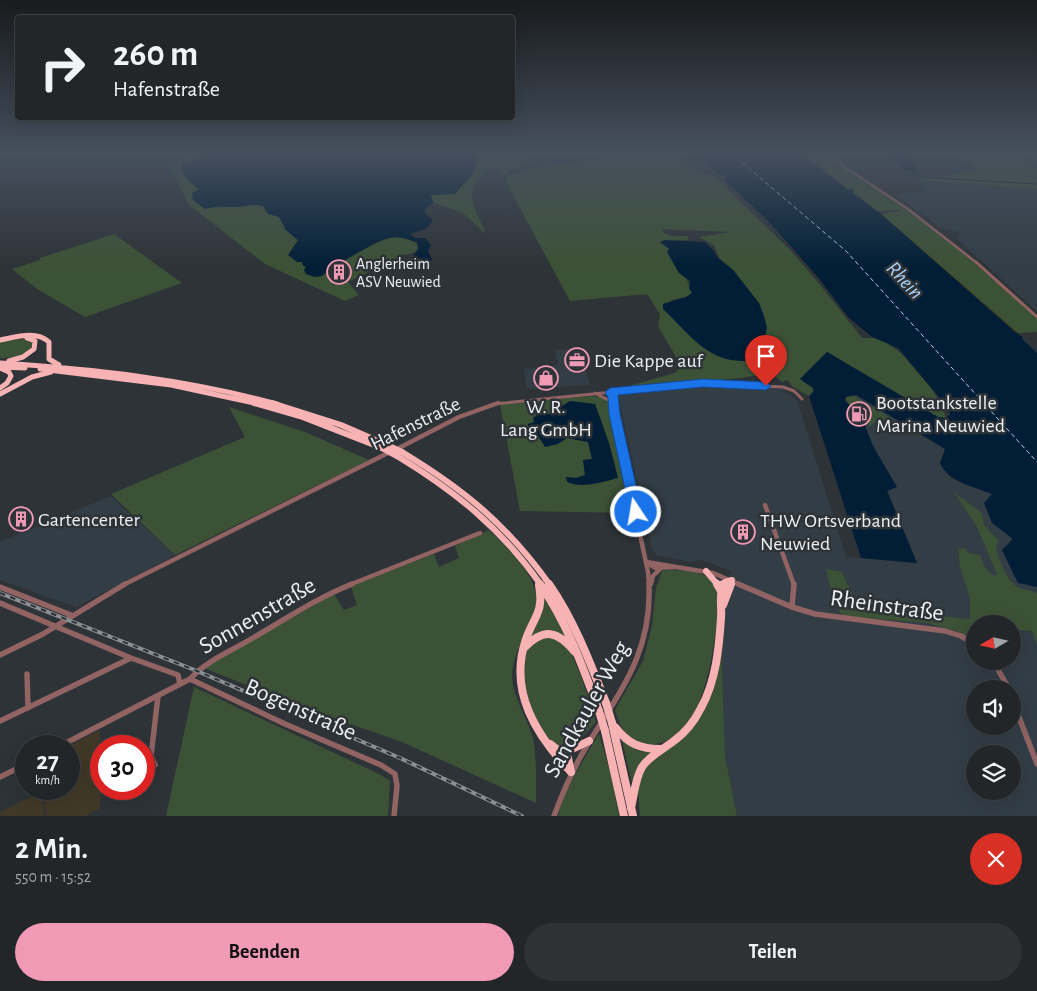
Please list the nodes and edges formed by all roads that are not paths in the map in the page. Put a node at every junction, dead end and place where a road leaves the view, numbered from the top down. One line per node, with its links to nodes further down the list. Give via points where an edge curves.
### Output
1 (884, 191): 2 (street, via 996,278)
2 (1037, 317)
3 (13, 338): 4 (highway); 5 (highway, via 31,339 36,346 23,357); 7 (highway, via 44,338 49,342 49,359)
4 (0, 340)
5 (0, 363): 7 (highway)
6 (0, 368): 7 (highway); 8 (highway, via 11,376)
7 (65, 369): 11 (highway, via 37,376); 15 (highway, bridge, via 231,397 311,420)
8 (0, 388)
9 (609, 392): 10 (street, Hafenstraße); 12 (street, Hafenstraße, via 703,383 783,387); 13 (street, Sandkauler Weg); 14 (street, Sandkauler Weg, via 614,397)
10 (596, 393): 13 (street); 30 (street, Hafenstraße, via 483,407 185,553)
11 (0, 394)
12 (802, 399)
13 (610, 402): 14 (street, Sandkauler Weg)
14 (615, 414): 18 (street, Sandkauler Weg)
15 (399, 454): 22 (highway, via 476,509 511,544); 44 (highway, bridge, via 465,491 530,556 574,628 592,665)
16 (765, 505): 29 (street, via 794,582)
17 (480, 532): 38 (street, Sonnenstraße, via 310,605 197,671)
18 (646, 562): 19 (street, Rheinstraße); 20 (street); 25 (street, Sandkauler Weg)
19 (678, 566): 20 (street, Rheinstraße); 21 (street, Rheinstraße)
20 (660, 569): 25 (street)
21 (706, 571): 23 (street, Rheinstraße); 26 (highway)
22 (538, 580): 33 (highway, via 541,610); 36 (highway)
23 (732, 580): 26 (highway, via 724,582); 28 (highway); 29 (street, Rheinstraße)
24 (0, 587): 30 (street)
25 (650, 589): 47 (street, Sandkauler Weg, via 649,618 639,660)
26 (721, 591): 28 (highway)
27 (1, 604): 31 (street)
28 (722, 607): 49 (highway, via 712,676 704,701 682,734)
29 (792, 607): 32 (street, Rheinstraße, via 832,618 945,631)
30 (71, 615): 31 (street, Hafenstraße)
31 (57, 626): 34 (street, Hafenstraße); 35 (street)
32 (966, 638)
33 (523, 650): 36 (highway, via 534,638 552,634 566,642); 48 (highway, via 519,670 523,700 532,722)
34 (0, 654)
35 (131, 658): 39 (street, via 178,675); 41 (street)
36 (582, 661): 58 (highway, bridge, via 605,731)
37 (26, 674): 41 (street)
38 (190, 679): 39 (street, Sonnenstraße); 56 (street, Bogenstraße, via 395,774)
39 (180, 684): 40 (street, Sonnenstraße)
40 (158, 696): 45 (street); 46 (street, Sonnenstraße)
41 (28, 708): 42 (street)
42 (0, 721)
43 (1021, 722): 51 (street)
44 (612, 723): 49 (highway, via 634,746 646,750); 55 (highway)
45 (153, 735)
46 (80, 736)
47 (589, 741): 50 (highway); 53 (street, Sandkauler Weg)
48 (546, 742): 50 (highway); 53 (highway)
49 (661, 749): 55 (highway, via 640,771)
50 (560, 751): 53 (highway, via 571,762)
51 (1037, 764)
52 (15, 770): 54 (street)
53 (571, 772): 57 (street, Sandkauler Weg)
54 (0, 777)
55 (632, 812)
56 (394, 816)
57 (554, 816)
58 (624, 816)

